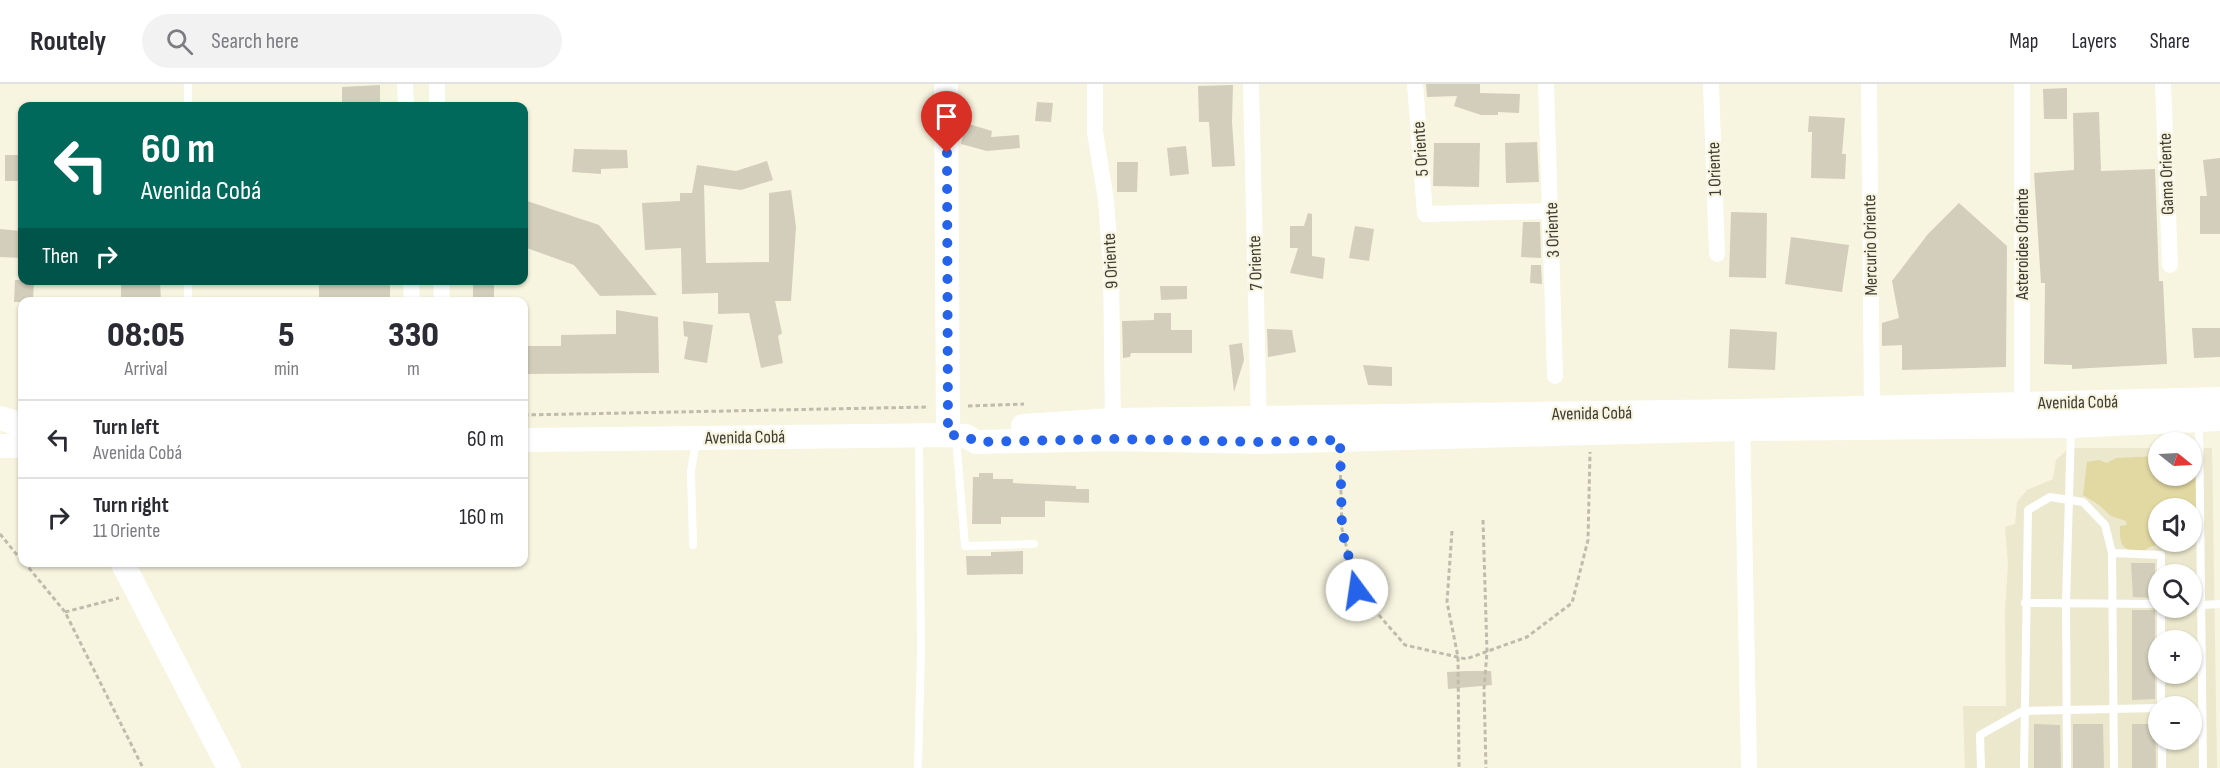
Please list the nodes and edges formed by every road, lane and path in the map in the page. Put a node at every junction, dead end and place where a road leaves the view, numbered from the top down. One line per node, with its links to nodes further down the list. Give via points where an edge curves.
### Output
1 (188, 84): 13 (lane)
2 (405, 84): 14 (street)
3 (437, 84): 15 (street)
4 (946, 84): 30 (main road)
5 (1095, 84): 26 (street, 9 Oriente, via 1095,132 1111,267)
6 (1251, 84): 27 (street, 7 Oriente)
7 (1415, 84): 16 (street, 5 Oriente, via 1425,214)
8 (1546, 84): 16 (street, 3 Oriente)
9 (1711, 84): 17 (street, 1 Oriente)
10 (1869, 84): 23 (street, Mercurio Oriente)
11 (2022, 84): 21 (street, Asteroides Oriente)
12 (2163, 84): 18 (street, Gama Oriente)
13 (188, 102)
14 (406, 102)
15 (437, 102)
16 (1552, 211): 19 (street, 3 Oriente)
17 (1717, 254)
18 (2170, 265)
19 (1555, 376)
20 (2210, 409): 22 (main road, Avenida Cobá); 52 (lane)
21 (2022, 414): 22 (main road, Avenida Cobá); 23 (main road, Avenida Cobá)
22 (2072, 415): 35 (lane)
23 (1872, 417): 24 (main road, Avenida Cobá)
24 (1742, 420): 27 (main road, Avenida Cobá); 28 (main road, Avenida Cobá); 66 (street)
25 (17, 427): 34 (main road)
26 (1113, 430): 27 (main road, Avenida Cobá); 30 (main road, Avenida Cobá, via 976,442)
27 (1259, 431): 33 (main road, Avenida Cobá)
28 (1590, 434): 33 (main road, Avenida Cobá); 54 (path, via 1588,540 1572,603 1527,637)
29 (919, 435): 30 (main road, Avenida Cobá); 31 (main road, Avenida Cobá); 63 (lane)
30 (956, 435): 39 (lane, via 965,546)
31 (696, 438): 32 (main road, Avenida Cobá); 40 (lane, via 691,471)
32 (528, 440)
33 (1340, 440): 55 (path, via 1342,530 1357,590 1405,645)
34 (0, 446)
35 (2068, 499): 41 (lane, via 2083,502 2105,525); 47 (lane, via 2050,497 2028,510); 48 (lane)
36 (1483, 520): 54 (path)
37 (1452, 531): 55 (path, via 1447,602)
38 (0, 534): 42 (path)
39 (1034, 543)
40 (693, 545)
41 (2112, 553): 43 (lane, via 2161,555); 49 (lane)
42 (18, 556)
43 (2161, 564)
44 (27, 567): 53 (path)
45 (125, 567): 46 (main road)
46 (138, 592): 53 (path); 62 (main road)
47 (2025, 603): 48 (lane); 59 (lane)
48 (2066, 603): 49 (lane); 58 (lane)
49 (2111, 603): 50 (lane); 57 (lane)
50 (2148, 604)
51 (2220, 604): 52 (lane)
52 (2202, 605): 72 (lane)
53 (65, 612): 61 (path)
54 (1486, 652): 55 (path, via 1466,659); 65 (path)
55 (1458, 657): 64 (path)
56 (2148, 708): 57 (lane)
57 (2113, 709): 58 (lane); 70 (lane)
58 (2066, 710): 59 (lane); 69 (lane)
59 (2023, 711): 67 (lane, via 1980,735); 68 (lane)
60 (2162, 750): 71 (lane)
61 (143, 768)
62 (229, 768)
63 (918, 768)
64 (1459, 768)
65 (1486, 768)
66 (1749, 768)
67 (1981, 768)
68 (2024, 768)
69 (2067, 768)
70 (2114, 768)
71 (2162, 768)
72 (2204, 768)

